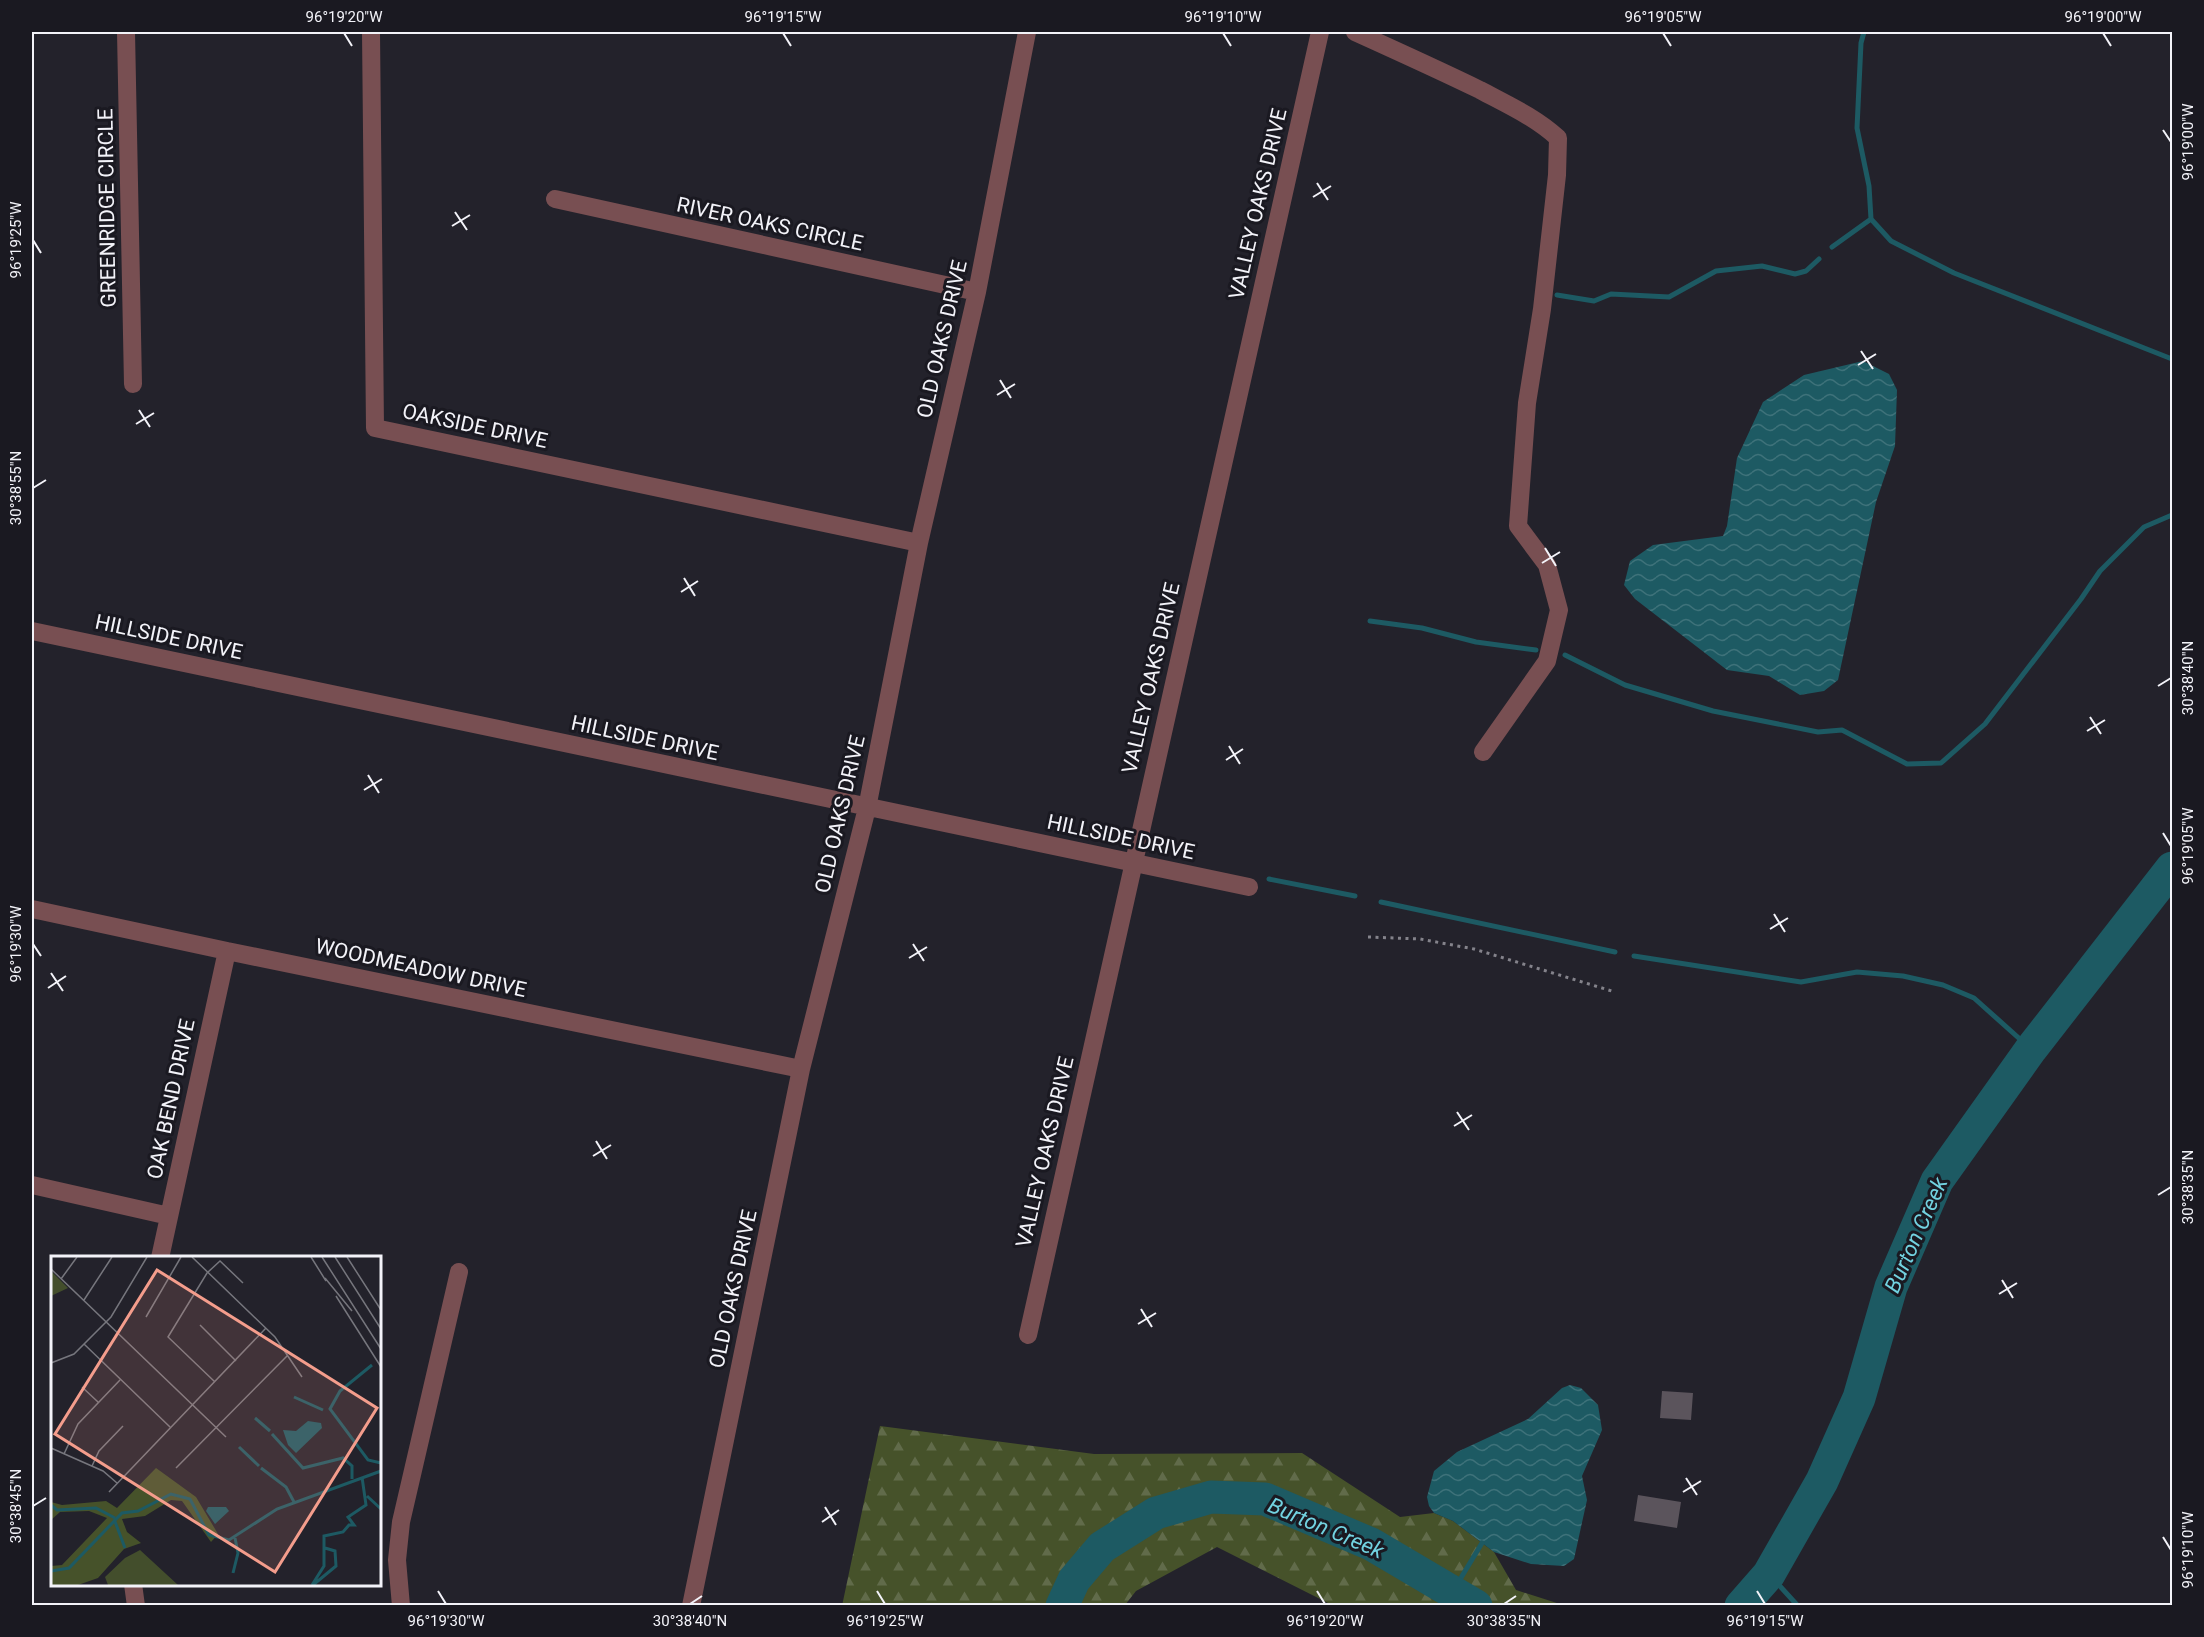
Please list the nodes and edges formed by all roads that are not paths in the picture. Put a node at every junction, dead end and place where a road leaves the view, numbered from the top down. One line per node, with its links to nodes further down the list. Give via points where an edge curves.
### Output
1 (126, 32): 8 (street, GREENRIDGE CIRCLE)
2 (371, 32): 9 (street, OAKSIDE DRIVE, via 375,428)
3 (1027, 32): 7 (street, OLD OAKS DRIVE)
4 (1320, 32): 13 (street, VALLEY OAKS DRIVE)
5 (1355, 32): 11 (street, via 1521,111 1558,138 1542,309 1527,403 1518,526 1547,565 1559,610 1547,661)
6 (555, 200): 7 (street, RIVER OAKS CIRCLE)
7 (977, 292): 9 (street, OLD OAKS DRIVE)
8 (133, 384)
9 (919, 543): 12 (street, OLD OAKS DRIVE)
10 (32, 631): 12 (street, HILLSIDE DRIVE)
11 (1483, 752)
12 (867, 808): 13 (street, HILLSIDE DRIVE); 17 (street, OLD OAKS DRIVE)
13 (1133, 863): 14 (street, HILLSIDE DRIVE); 22 (street, VALLEY OAKS DRIVE)
14 (1249, 887)
15 (32, 909): 16 (street, WOODMEADOW DRIVE)
16 (227, 951): 17 (street, WOODMEADOW DRIVE); 19 (street, OAK BEND DRIVE)
17 (801, 1069): 26 (street, OLD OAKS DRIVE)
18 (32, 1185): 19 (street)
19 (169, 1216): 20 (street, OAK BEND DRIVE)
20 (160, 1256)
21 (459, 1272): 25 (street, via 401,1522 397,1560)
22 (1028, 1335)
23 (134, 1586): 24 (street)
24 (136, 1605)
25 (401, 1605)
26 (691, 1605)

